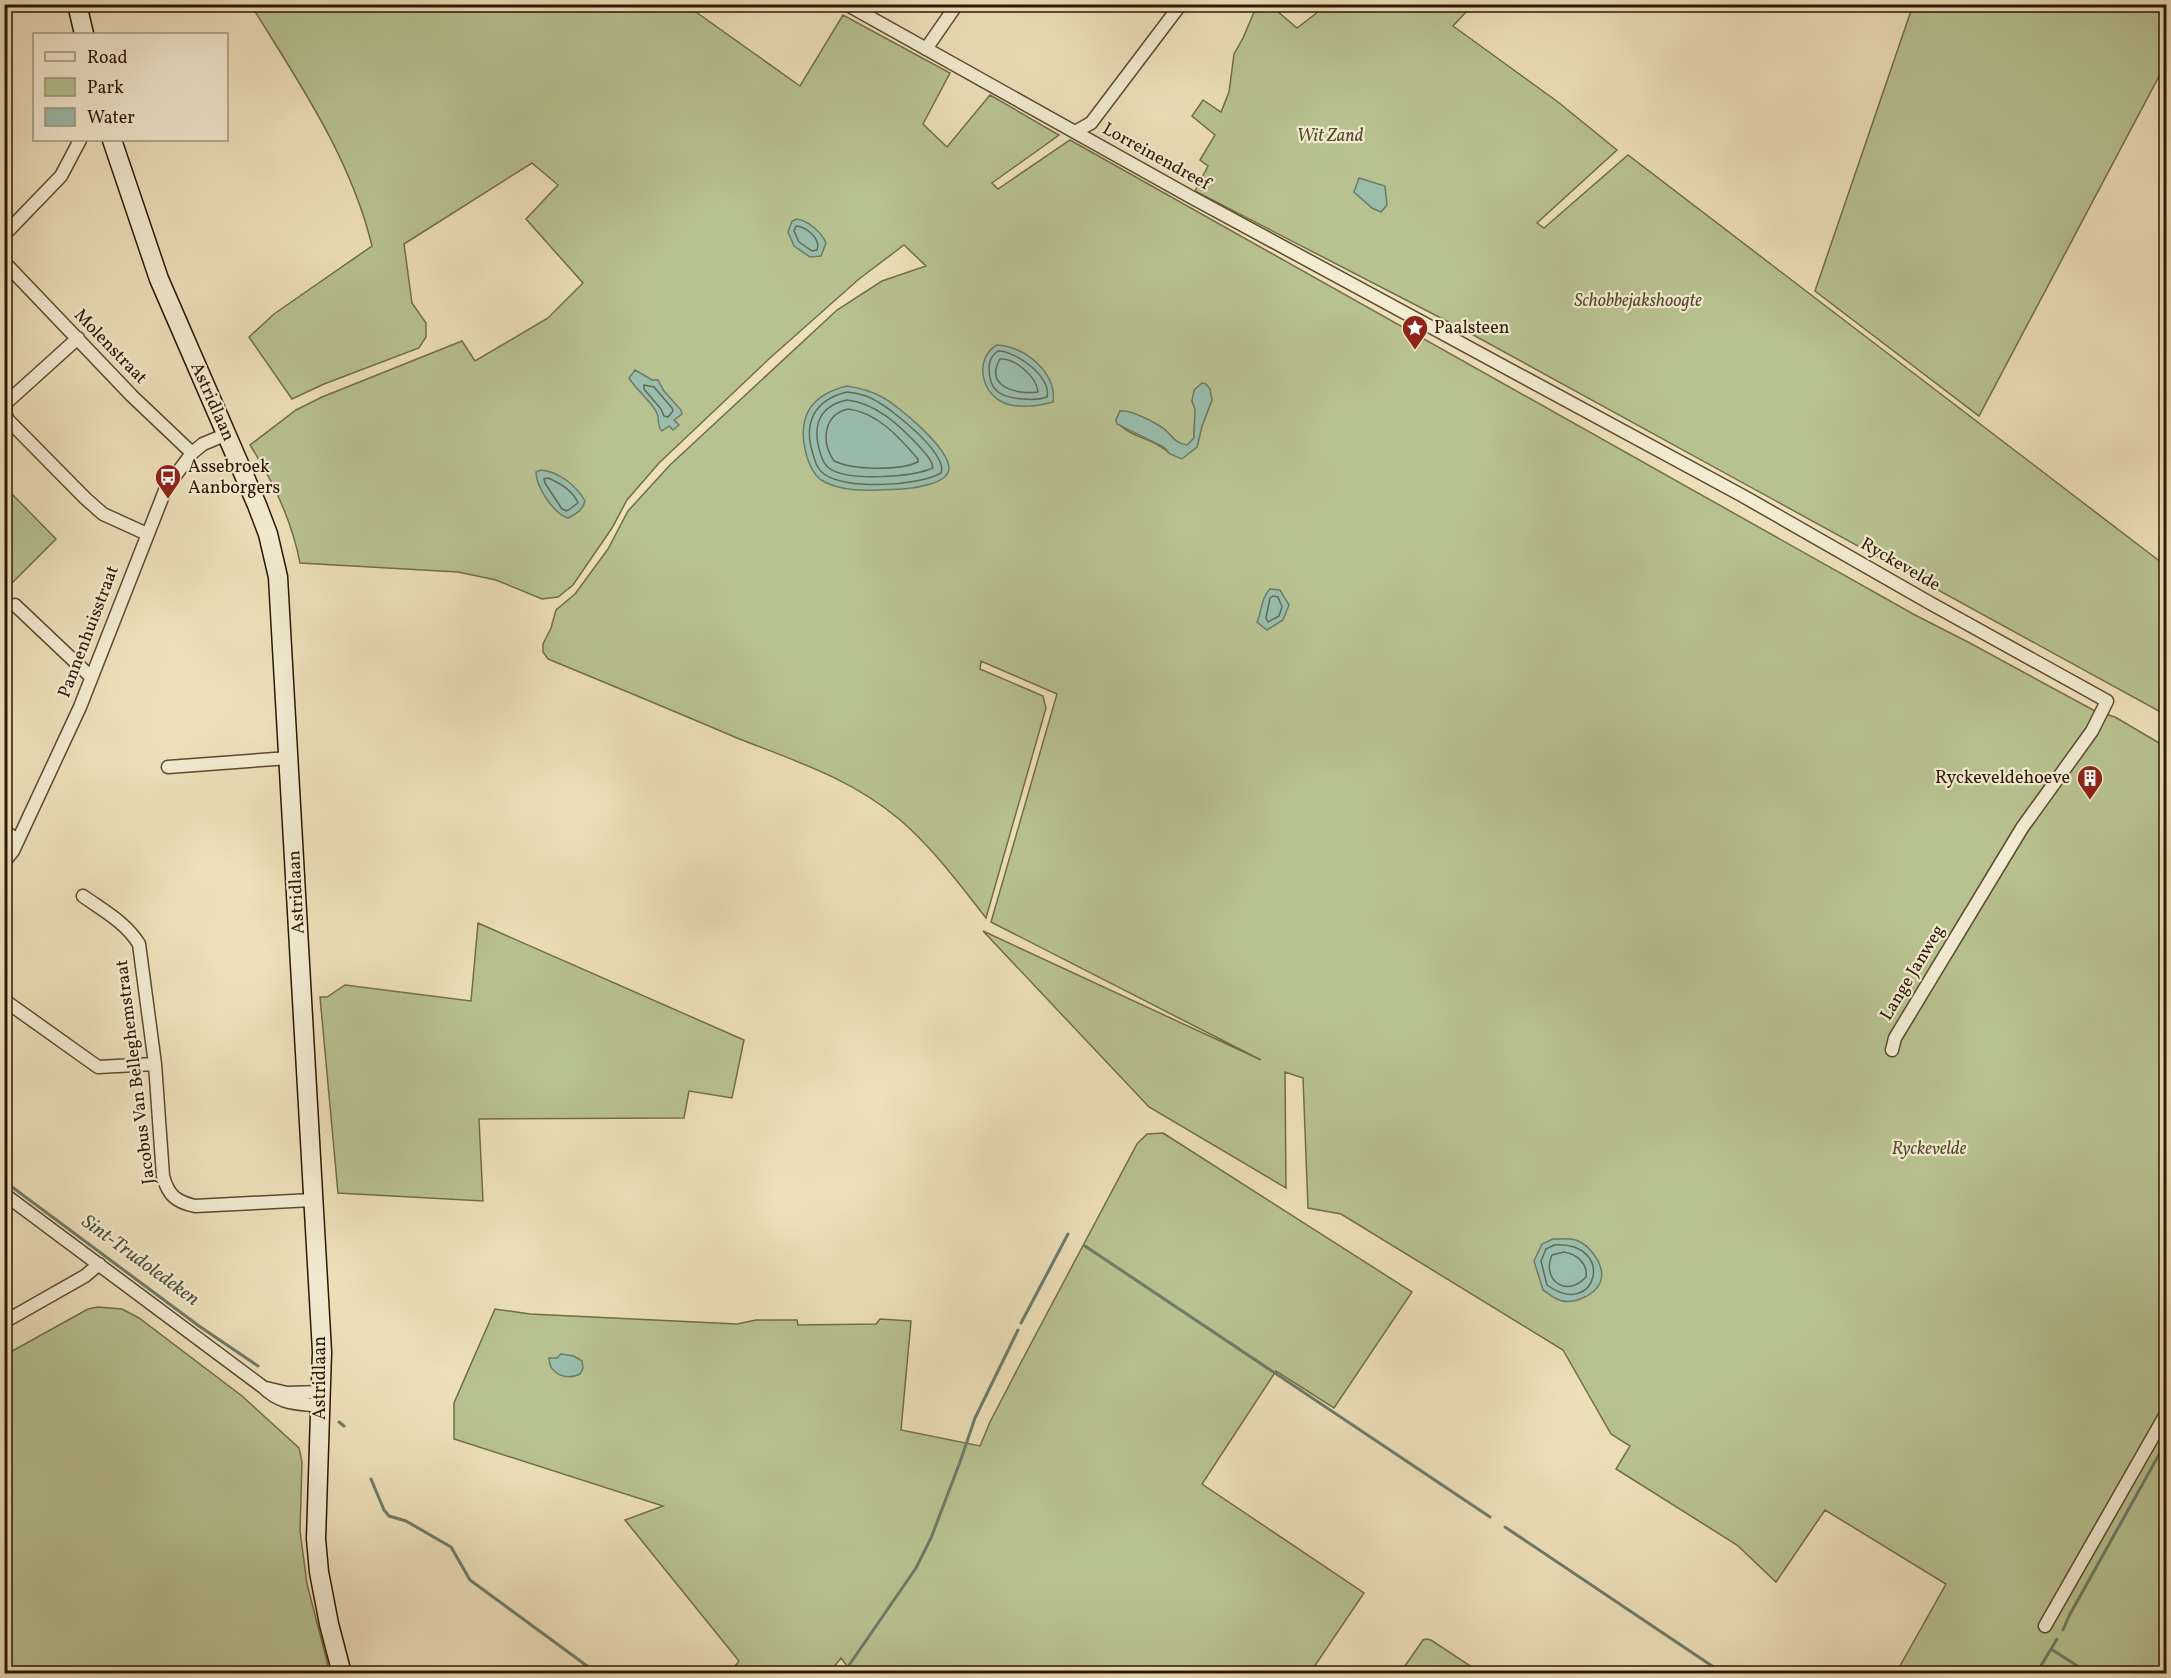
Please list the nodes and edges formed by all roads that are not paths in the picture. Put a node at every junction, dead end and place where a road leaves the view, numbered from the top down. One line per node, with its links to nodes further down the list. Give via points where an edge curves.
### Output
1 (77, 4): 5 (main road)
2 (846, 4): 6 (street, Lorreinendreef)
3 (957, 4): 6 (street)
4 (1181, 4): 7 (street, via 1091,123)
5 (84, 33)
6 (926, 49): 7 (street, Lorreinendreef)
7 (1075, 132): 12 (street, Lorreinendreef)
8 (79, 141): 10 (street, via 61,176)
9 (112, 141): 14 (main road, Astridlaan, via 159,279)
10 (4, 235)
11 (4, 262): 13 (street, Molenstraat)
12 (1450, 337): 25 (street, Ryckevelde, via 2107,701 2092,731 2022,828)
13 (78, 338): 15 (street, Molenstraat); 16 (street, via 6,404 4,412 103,514)
14 (227, 434): 15 (street, Pannenhuisstraat); 19 (main road, Astridlaan, via 257,505 278,577)
15 (192, 453): 16 (street, Pannenhuisstraat, via 166,488)
16 (147, 534): 18 (street, Pannenhuisstraat)
17 (15, 605): 18 (street)
18 (91, 678): 22 (street, Pannenhuisstraat)
19 (290, 758): 20 (street); 30 (main road, Astridlaan)
20 (168, 767)
21 (4, 831): 22 (street)
22 (18, 840): 23 (street, Pannenhuisstraat)
23 (4, 862)
24 (83, 896): 28 (street, Jacobus Van Belleghemstraat, via 121,922 139,944)
25 (1968, 917): 27 (street, Lange Janweg, via 1895,1038)
26 (4, 1000): 28 (street, via 98,1067)
27 (1892, 1050)
28 (155, 1064): 30 (street, Jacobus Van Belleghemstraat, via 163,1176 172,1198 195,1206)
29 (4, 1194): 31 (street)
30 (312, 1200): 33 (main road, Astridlaan, via 322,1352)
31 (99, 1264): 32 (street, via 86,1276); 33 (street, via 263,1387)
32 (4, 1322)
33 (321, 1399): 36 (main road, Astridlaan, via 316,1539 329,1624)
34 (2166, 1414): 35 (street)
35 (2045, 1626)
36 (342, 1674)

